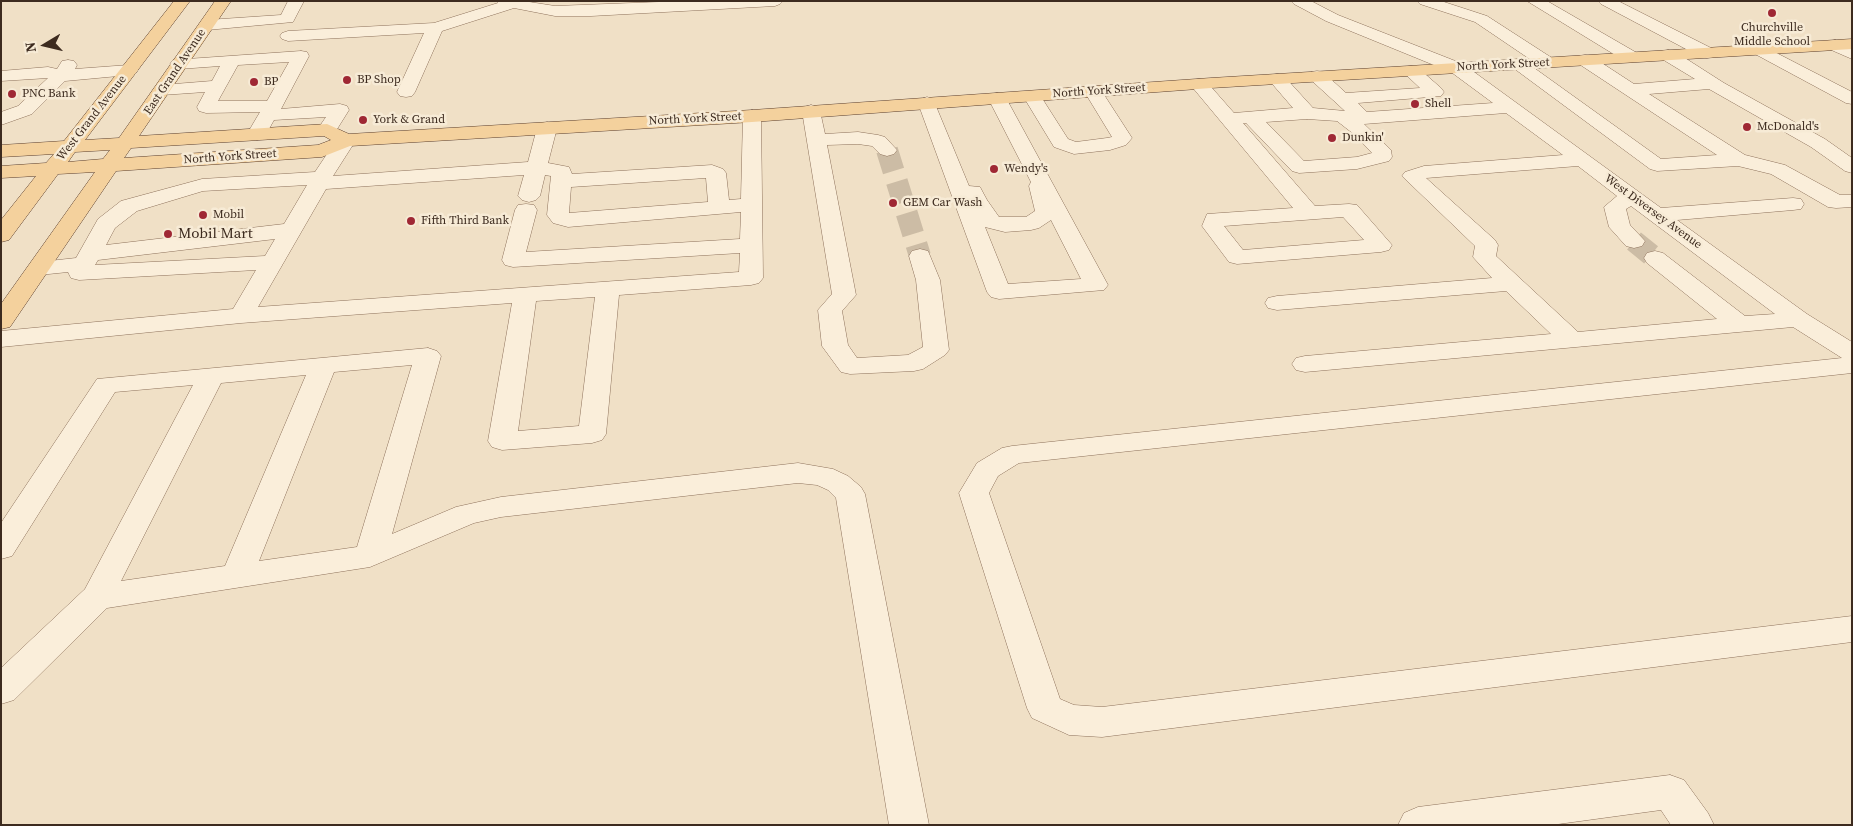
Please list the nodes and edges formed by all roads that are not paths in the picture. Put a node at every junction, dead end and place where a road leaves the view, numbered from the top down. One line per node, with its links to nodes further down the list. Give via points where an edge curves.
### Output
1 (182, 1): 28 (main road, West Grand Avenue)
2 (224, 1): 11 (main road, East Grand Avenue)
3 (296, 1): 11 (street, via 286,19)
4 (775, 1): 10 (street, via 591,11 555,11)
5 (1299, 1): 6 (street); 27 (street, West Diversey Avenue, via 1332,18)
6 (1305, 1)
7 (1425, 1): 23 (street, via 1480,19)
8 (1535, 1): 20 (street)
9 (1606, 1): 17 (street)
10 (508, 3): 12 (street)
11 (208, 25): 24 (main road, East Grand Avenue)
12 (435, 28): 13 (street); 39 (street)
13 (288, 36)
14 (1852, 44): 15 (main road, North York Street)
15 (1835, 45): 16 (main road, North York Street); 18 (street)
16 (1761, 50): 17 (main road, North York Street); 43 (street)
17 (1707, 53): 19 (main road, North York Street)
18 (1852, 54)
19 (1668, 55): 20 (main road, North York Street); 33 (street)
20 (1631, 58): 21 (main road, North York Street)
21 (1585, 60): 23 (main road, North York Street); 37 (street)
22 (232, 61): 24 (street); 35 (street); 46 (street, via 301,56)
23 (1546, 62): 25 (main road, North York Street)
24 (180, 64): 36 (main road, East Grand Avenue)
25 (1517, 64): 27 (main road, North York Street); 64 (street, via 1657,166)
26 (63, 67): 28 (street); 30 (street, via 48,72); 51 (street, via 25,110)
27 (1457, 68): 29 (main road, North York Street); 45 (street, West Diversey Avenue)
28 (129, 70): 58 (main road, West Grand Avenue)
29 (1412, 71): 31 (main road, North York Street); 42 (street, via 1435,92)
30 (1, 76)
31 (1317, 76): 32 (main road, North York Street); 42 (street)
32 (1276, 79): 34 (main road, North York Street); 48 (street)
33 (1712, 83): 37 (street); 62 (street, via 1743,92); 67 (street, via 1818,144)
34 (1199, 84): 38 (main road, North York Street); 52 (street)
35 (218, 86): 36 (street); 46 (street, via 206,107)
36 (162, 90): 57 (main road, East Grand Avenue)
37 (1631, 90): 64 (street)
38 (1093, 91): 40 (main road, North York Street); 40 (street, via 1122,138 1119,141 1074,148 1061,143)
39 (406, 92)
40 (1032, 96): 41 (main road, North York Street)
41 (997, 98): 44 (main road, North York Street); 72 (street)
42 (1342, 99): 45 (street, via 1363,118)
43 (1852, 99)
44 (927, 103): 47 (main road, North York Street); 69 (street)
45 (1511, 107): 63 (street, West Diversey Avenue)
46 (271, 110): 54 (street); 55 (street, via 340,110)
47 (811, 111): 49 (main road, North York Street); 56 (street)
48 (1307, 113): 50 (street); 50 (street, via 1342,116 1381,150 1382,157 1299,167)
49 (752, 116): 53 (main road, North York Street); 80 (street)
50 (1251, 117): 52 (street)
51 (1, 119)
52 (1229, 119): 82 (street)
53 (547, 128): 55 (main road, North York Street); 66 (street)
54 (257, 134): 55 (main road, North York Street); 57 (main road, North York Street)
55 (337, 135): 61 (main road, North York Street, via 322,151); 73 (street)
56 (816, 140): 60 (street, via 858,138 878,141); 92 (street, via 844,295 830,310 835,346 850,366 914,363 936,350 928,280)
57 (126, 142): 58 (main road, North York Street); 65 (main road)
58 (70, 146): 59 (main road, North York Street); 68 (main road, West Grand Avenue)
59 (1, 150)
60 (887, 150)
61 (245, 156): 65 (main road, North York Street); 75 (street)
62 (1852, 158)
63 (1582, 160): 77 (street, West Diversey Avenue); 97 (street, via 1424,172 1412,176 1487,245 1484,257)
64 (1738, 160): 71 (street)
65 (111, 165): 68 (main road, North York Street); 84 (main road)
66 (536, 168): 73 (street); 74 (street, via 562,171); 91 (street, via 513,260)
67 (1852, 168): 71 (street, via 1826,174)
68 (52, 169): 70 (main road, North York Street); 88 (main road, West Grand Avenue)
69 (952, 169): 72 (street, via 968,174 976,200 991,222 1005,225 1031,223 1046,213); 89 (street)
70 (1, 172)
71 (1787, 172): 76 (street, via 1844,192); 78 (street, via 1836,202)
72 (1036, 173): 87 (street)
73 (320, 180): 75 (street); 86 (street)
74 (561, 181): 81 (street, via 712,171 716,173); 81 (street, via 558,214 568,220)
75 (225, 184): 85 (street, via 202,185 129,206)
76 (1852, 191)
77 (1631, 196): 83 (street, West Diversey Avenue); 90 (street, via 1615,207 1620,226)
78 (1852, 201)
79 (1793, 204): 83 (street)
80 (752, 205): 81 (street); 91 (street)
81 (719, 208)
82 (1309, 213): 82 (street, via 1215,219 1213,226 1237,257 1381,245 1349,210)
83 (1657, 215): 102 (street, West Diversey Avenue)
84 (70, 224): 85 (street); 96 (main road)
85 (106, 224): 95 (street)
86 (291, 230): 94 (street); 95 (street)
87 (1066, 231): 89 (street); 89 (street, via 1096,285 999,292)
88 (1, 235)
89 (978, 237)
90 (1634, 241)
91 (752, 245): 98 (street, via 751,278)
92 (920, 256)
93 (1655, 258): 104 (street)
94 (273, 262): 95 (street); 101 (street)
95 (84, 264): 96 (street)
96 (39, 268): 103 (main road)
97 (1512, 283): 100 (street); 106 (street)
98 (608, 288): 99 (street); 99 (street, via 592,434 502,441)
99 (525, 295): 101 (street)
100 (1277, 303)
101 (241, 316): 105 (street)
102 (1798, 319): 104 (street); 107 (street, West Diversey Avenue)
103 (1, 322)
104 (1739, 324): 106 (street)
105 (1, 339)
106 (1572, 340): 108 (street)
107 (1852, 353)
108 (1305, 364)
109 (1852, 365): 116 (street, via 1012,455 987,470 974,493 1045,708 1069,720 1102,722)
110 (323, 366): 111 (street); 113 (street, via 428,356); 114 (street)
111 (211, 376): 112 (street, via 106,385); 115 (street)
112 (1, 548)
113 (370, 556): 114 (street); 118 (street, via 467,514 501,507 798,473 823,476 838,483 850,494)
114 (237, 576): 115 (street)
115 (97, 597): 117 (street)
116 (1852, 629)
117 (1, 690)
118 (909, 825)
119 (1418, 825): 120 (street, via 1670,792)
120 (1694, 825)

